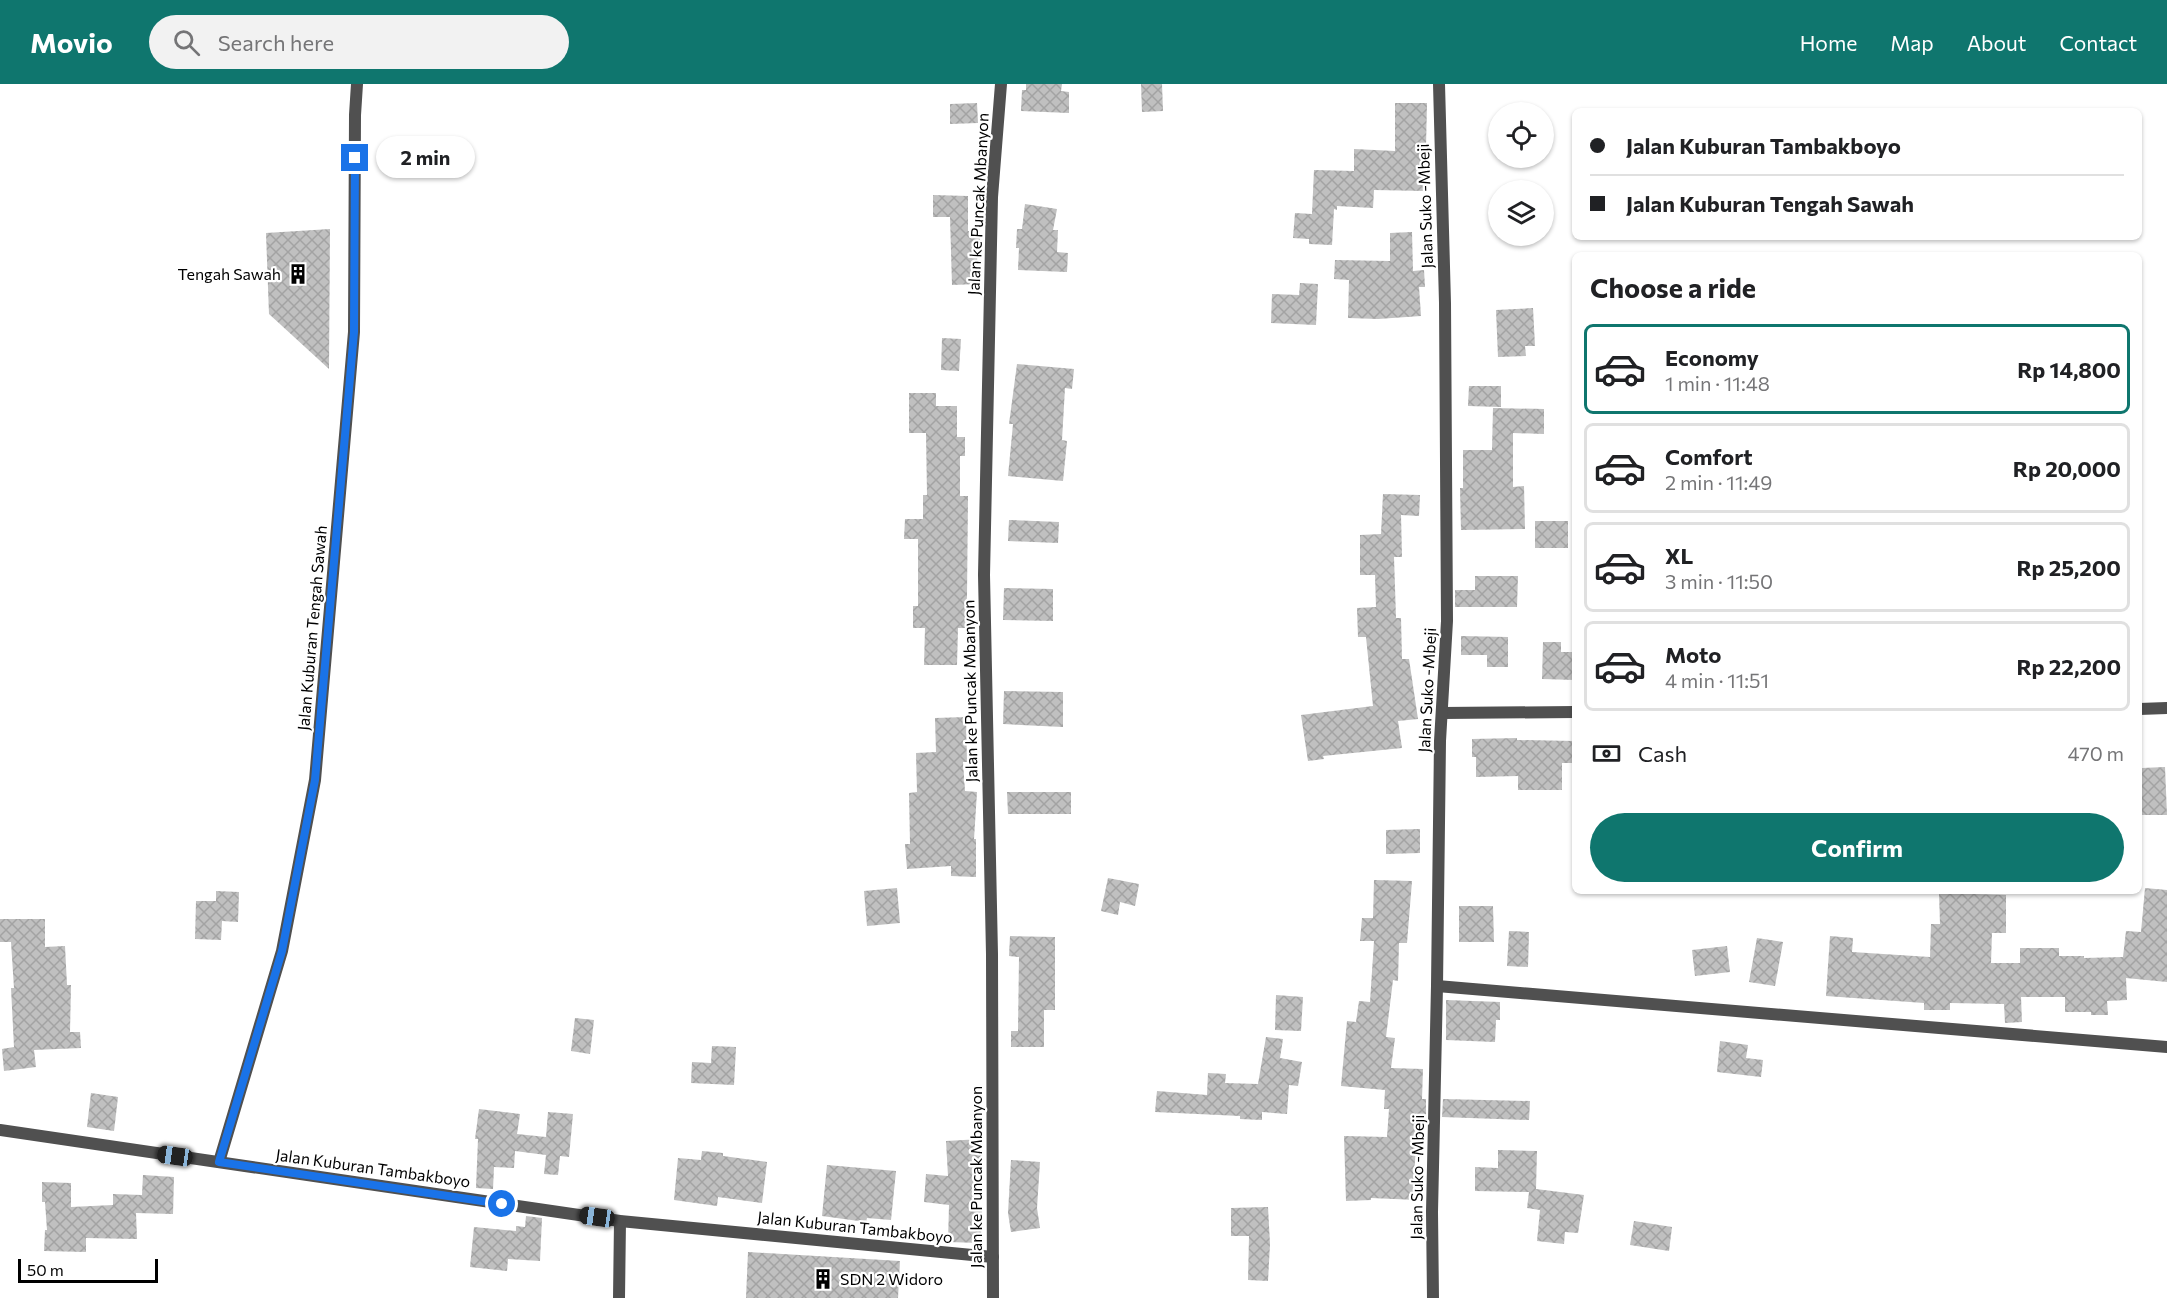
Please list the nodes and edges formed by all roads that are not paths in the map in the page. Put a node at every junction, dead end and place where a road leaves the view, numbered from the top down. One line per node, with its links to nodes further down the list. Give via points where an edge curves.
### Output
1 (357, 84): 11 (street, Jalan Kuburan Tengah Sawah, via 354,332 315,780 282,951)
2 (1001, 84): 13 (street, Jalan ke Puncak Mbanyon, via 992,197 984,575)
3 (1439, 84): 7 (street, Jalan Suko -Mbeji, via 1447,610)
4 (2167, 708): 5 (street)
5 (2142, 709)
6 (1572, 712): 7 (street)
7 (1442, 713): 8 (street, Jalan Suko -Mbeji)
8 (1437, 986): 9 (street); 16 (street, Jalan Suko -Mbeji)
9 (2167, 1047)
10 (0, 1130): 11 (street, Jalan Kuburan Tambakboyo)
11 (219, 1162): 12 (street, Jalan Kuburan Tambakboyo)
12 (620, 1221): 13 (street, Jalan Kuburan Tambakboyo); 14 (street)
13 (993, 1257): 15 (street, Jalan ke Puncak Mbanyon)
14 (619, 1298)
15 (993, 1298)
16 (1432, 1298)

